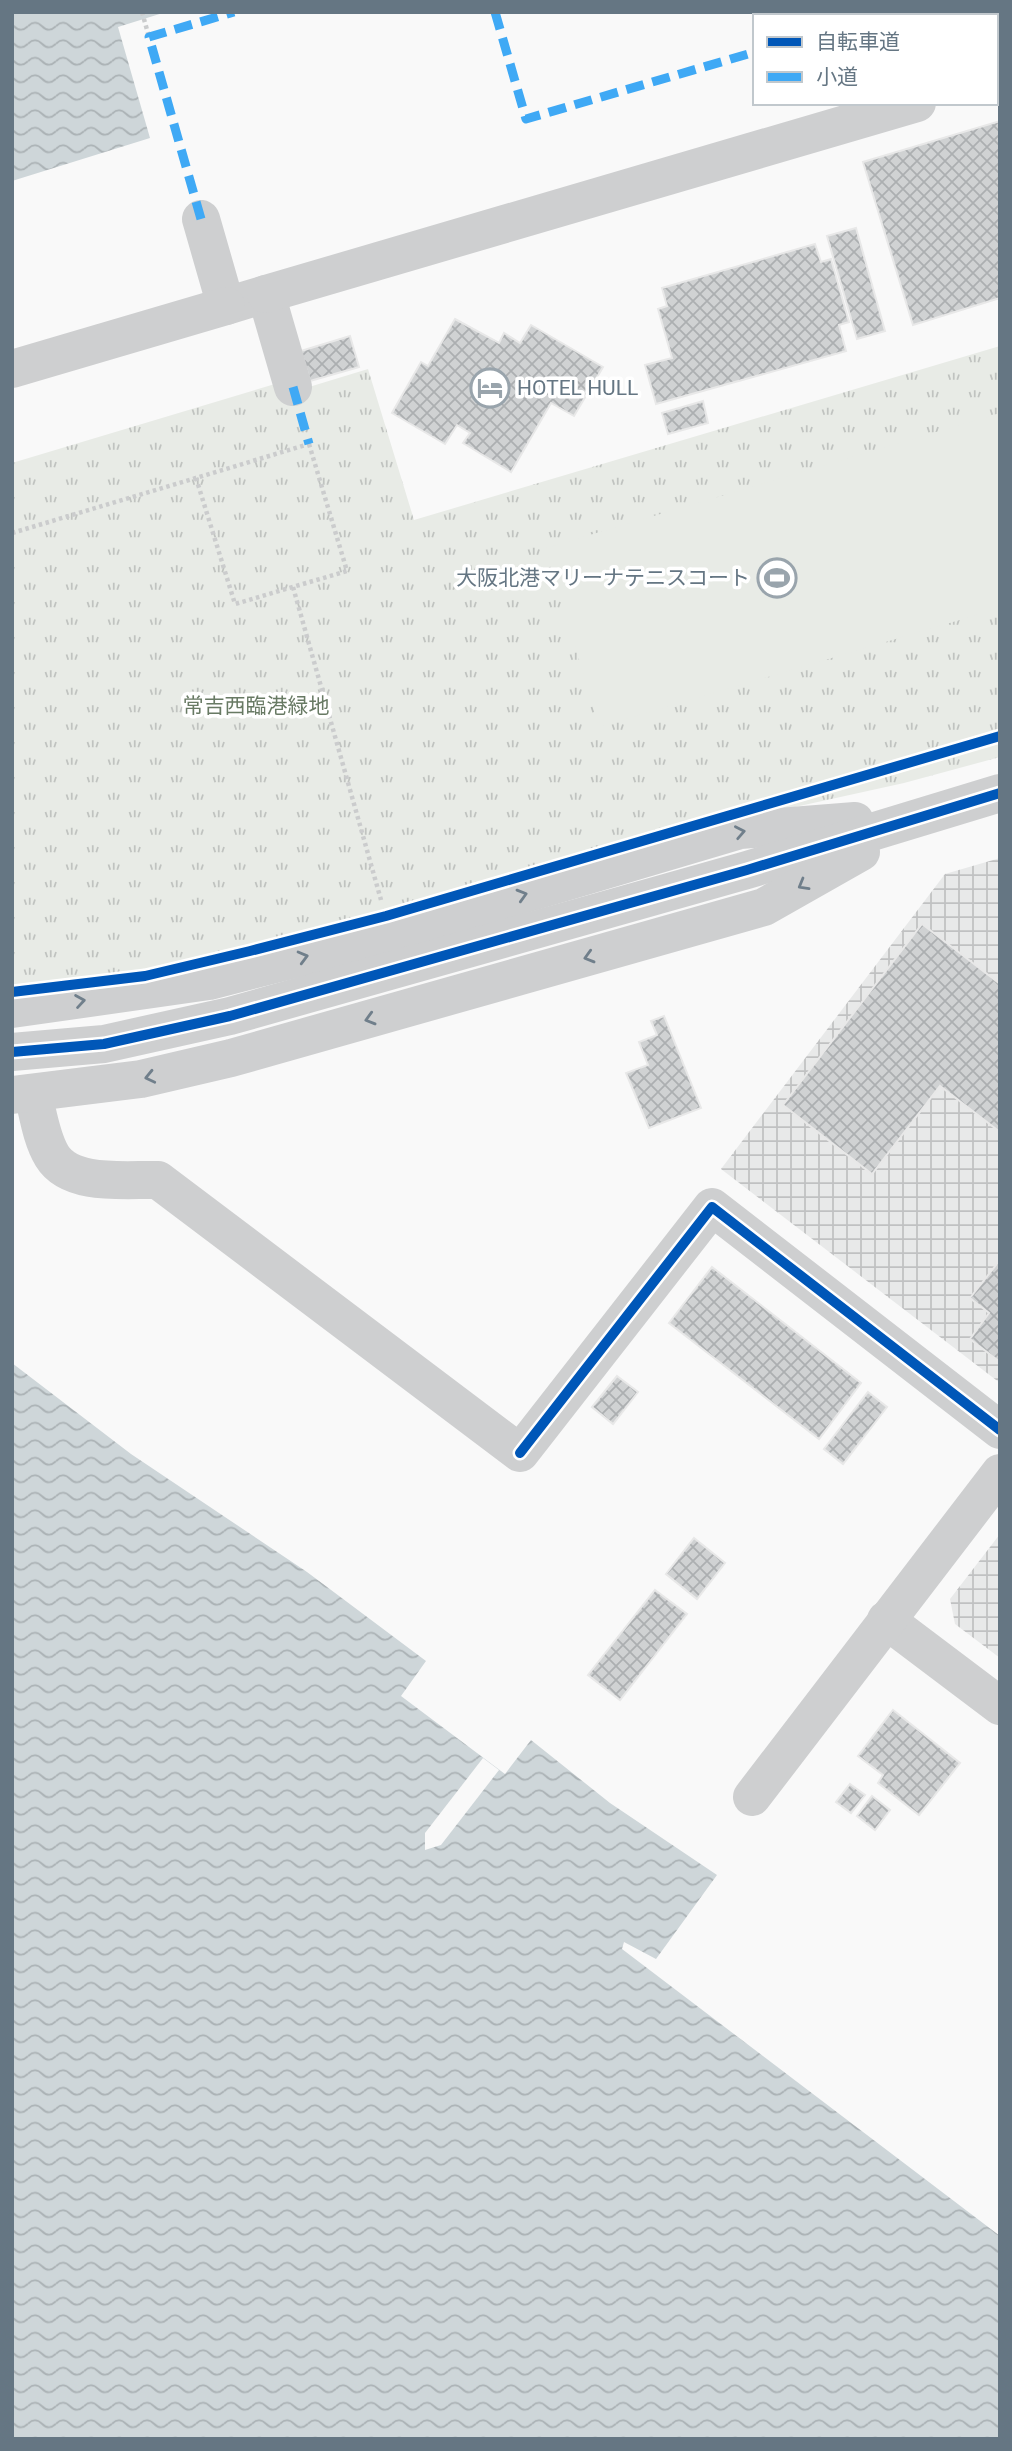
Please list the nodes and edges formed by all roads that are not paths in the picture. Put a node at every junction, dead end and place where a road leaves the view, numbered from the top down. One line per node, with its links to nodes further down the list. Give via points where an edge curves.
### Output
1 (910, 105): 3 (street)
2 (201, 219): 4 (street)
3 (266, 294): 4 (street); 6 (street)
4 (226, 306): 5 (street)
5 (12, 369)
6 (293, 387)
7 (1000, 793): 8 (street)
8 (926, 815): 9 (street, one-way to 8, via 209,981 373,939 740,830); 10 (street, via 257,1009 104,1044); 11 (street, one-way to 11, via 764,907 231,1058 141,1079)
9 (12, 1009)
10 (12, 1052)
11 (23, 1094): 12 (street, via 52,1157 65,1170 83,1177 158,1180 520,1452 712,1207)
12 (1000, 1430)
13 (1000, 1473): 14 (street)
14 (886, 1620): 15 (street); 16 (street)
15 (1000, 1706)
16 (752, 1797)

